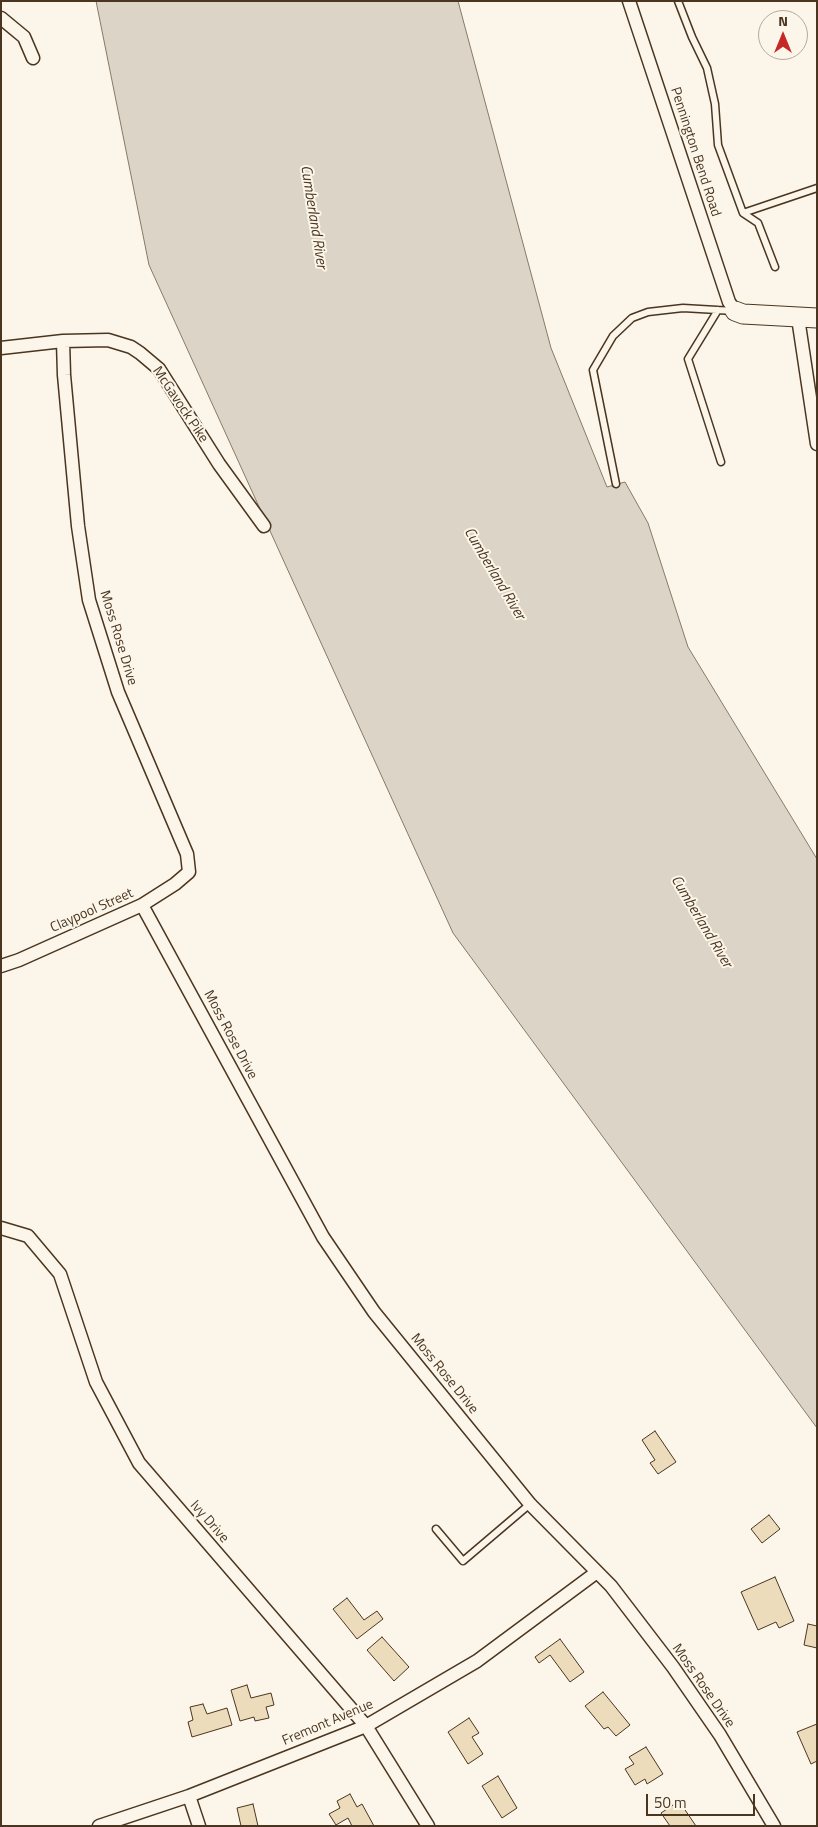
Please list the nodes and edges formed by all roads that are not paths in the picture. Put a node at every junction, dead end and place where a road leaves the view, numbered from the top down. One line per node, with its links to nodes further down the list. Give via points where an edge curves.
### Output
1 (629, 1): 8 (street, Pennington Bend Road, via 729,302)
2 (678, 1): 6 (lane, via 707,68 716,104 718,145)
3 (1, 18): 4 (street, via 24,36)
4 (33, 58)
5 (817, 188): 6 (lane)
6 (743, 213): 7 (lane, via 758,223)
7 (775, 267)
8 (727, 310): 9 (street, via 742,314); 13 (lane, via 688,359); 14 (lane, via 683,308 648,312 632,318 604,349 593,370)
9 (808, 318): 12 (street)
10 (63, 341): 11 (street, McGavock Pike); 15 (street, McGavock Pike, via 108,340 130,347 159,369 219,464); 16 (street, Moss Rose Drive, via 78,526 89,600 118,692 187,854)
11 (1, 348)
12 (817, 444)
13 (721, 462)
14 (616, 484)
15 (264, 526)
16 (189, 872): 17 (street, Claypool Street)
17 (142, 905): 18 (street, Claypool Street); 20 (street, Moss Rose Drive, via 323,1237 374,1312)
18 (1, 966)
19 (1, 1228): 23 (street, Ivy Drive, via 28,1236 60,1274 96,1382 139,1463)
20 (530, 1504): 21 (lane, via 463,1561); 22 (street, Moss Rose Drive)
21 (436, 1529)
22 (597, 1572): 23 (street, Fremont Avenue, via 477,1661); 28 (street, Moss Rose Drive, via 673,1667 720,1735)
23 (366, 1726): 24 (street, Fremont Avenue); 27 (street, Ivy Drive)
24 (189, 1796): 25 (street, Fremont Avenue); 26 (street)
25 (99, 1826)
26 (199, 1826)
27 (428, 1826)
28 (774, 1826)

